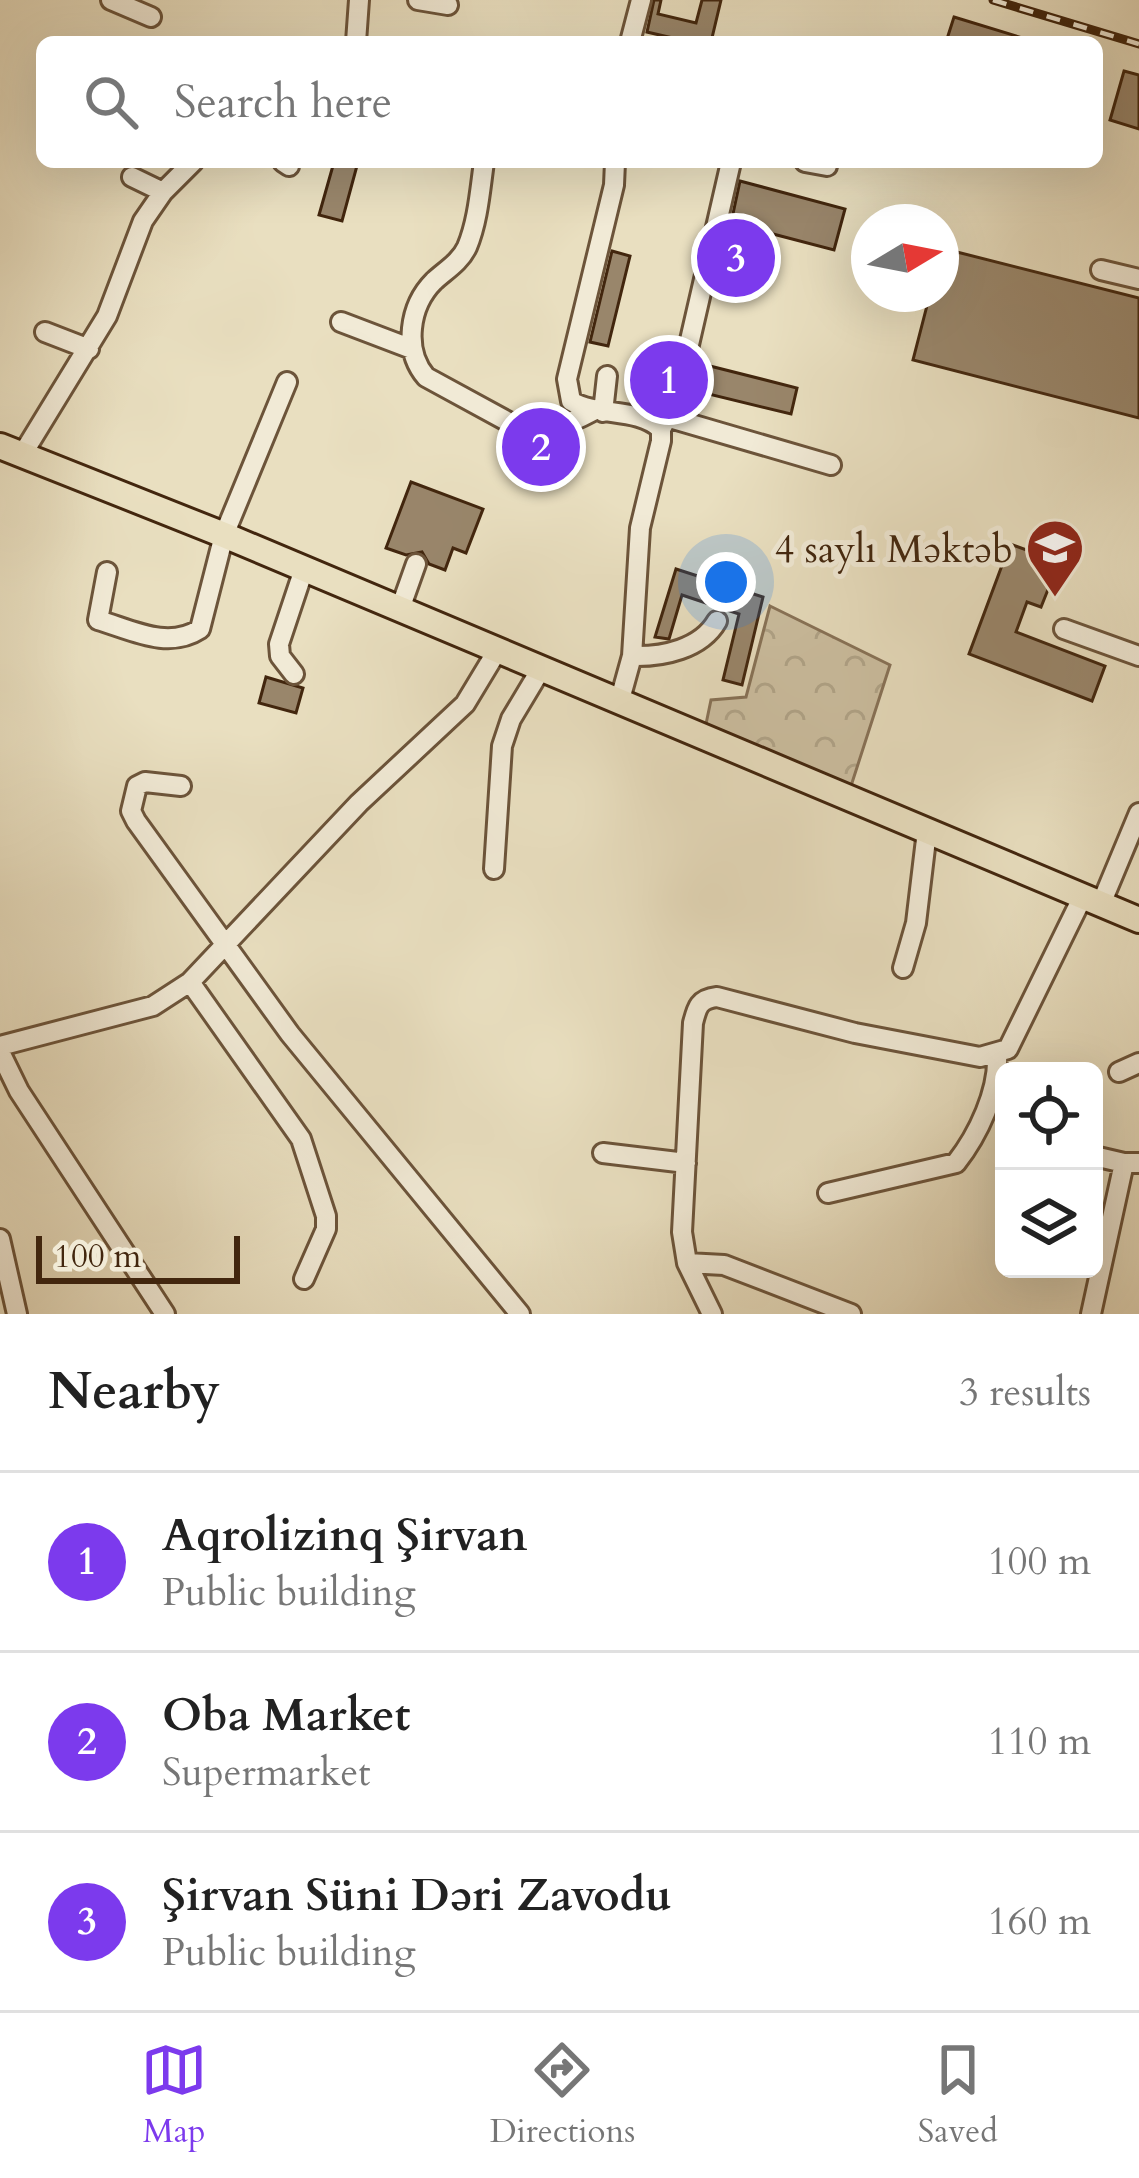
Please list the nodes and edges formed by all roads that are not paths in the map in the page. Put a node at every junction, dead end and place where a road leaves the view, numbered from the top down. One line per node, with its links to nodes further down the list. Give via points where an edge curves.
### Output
1 (111, 0): 6 (street)
2 (358, 0): 7 (street)
3 (418, 0): 5 (street)
4 (641, 0): 8 (street)
5 (448, 5)
6 (152, 17)
7 (356, 36)
8 (632, 36)
9 (187, 168): 14 (street)
10 (483, 168): 20 (street, via 466,251 421,301)
11 (615, 168): 23 (street, via 567,379 571,401)
12 (729, 168): 24 (street)
13 (131, 177): 14 (street)
14 (163, 192): 19 (street)
15 (1100, 270): 16 (street)
16 (1139, 279)
17 (341, 322): 20 (street)
18 (45, 332): 19 (street)
19 (89, 349): 25 (street)
20 (412, 349): 23 (street, via 426,377 516,426 550,429)
21 (608, 376): 23 (street)
22 (287, 382): 27 (street)
23 (598, 412): 24 (street)
24 (665, 423): 26 (street); 35 (street, via 640,528)
25 (11, 450): 27 (main road)
26 (831, 465)
27 (224, 535): 29 (main road); 30 (street, via 207,611 200,629 184,639 98,620)
28 (416, 564): 31 (street)
29 (304, 569): 31 (main road); 38 (street, via 280,644)
30 (106, 572)
31 (400, 609): 34 (main road)
32 (716, 621): 35 (street, via 693,644)
33 (1064, 629): 36 (street)
34 (497, 651): 37 (main road); 46 (street, via 465,704)
35 (632, 656): 39 (street)
36 (1139, 656)
37 (541, 669): 39 (main road); 43 (street, via 502,746)
38 (294, 674)
39 (620, 704): 42 (main road)
40 (181, 786): 46 (street, via 145,782 131,811)
41 (1139, 813): 44 (street)
42 (927, 831): 44 (main road); 47 (street)
43 (494, 869)
44 (1092, 900): 45 (main road); 50 (street, via 1008,1049)
45 (1139, 920)
46 (225, 945): 48 (street); 63 (street)
47 (903, 968)
48 (190, 982): 49 (street, via 153,1006); 59 (street, via 301,1138 326,1229)
49 (0, 1049): 62 (street, via 19,1091)
50 (997, 1055): 54 (street, via 980,1058 706,998 693,1023); 56 (street, via 996,1081 956,1163)
51 (1139, 1063): 52 (street)
52 (1118, 1072)
53 (603, 1153): 54 (street)
54 (686, 1163): 58 (street)
55 (1131, 1163): 66 (street)
56 (828, 1193)
57 (0, 1239): 60 (street)
58 (687, 1262): 64 (street); 65 (street, via 724,1265)
59 (304, 1280)
60 (6, 1284): 61 (street)
61 (17, 1314)
62 (165, 1314)
63 (520, 1314)
64 (712, 1314)
65 (851, 1314)
66 (1091, 1314)

